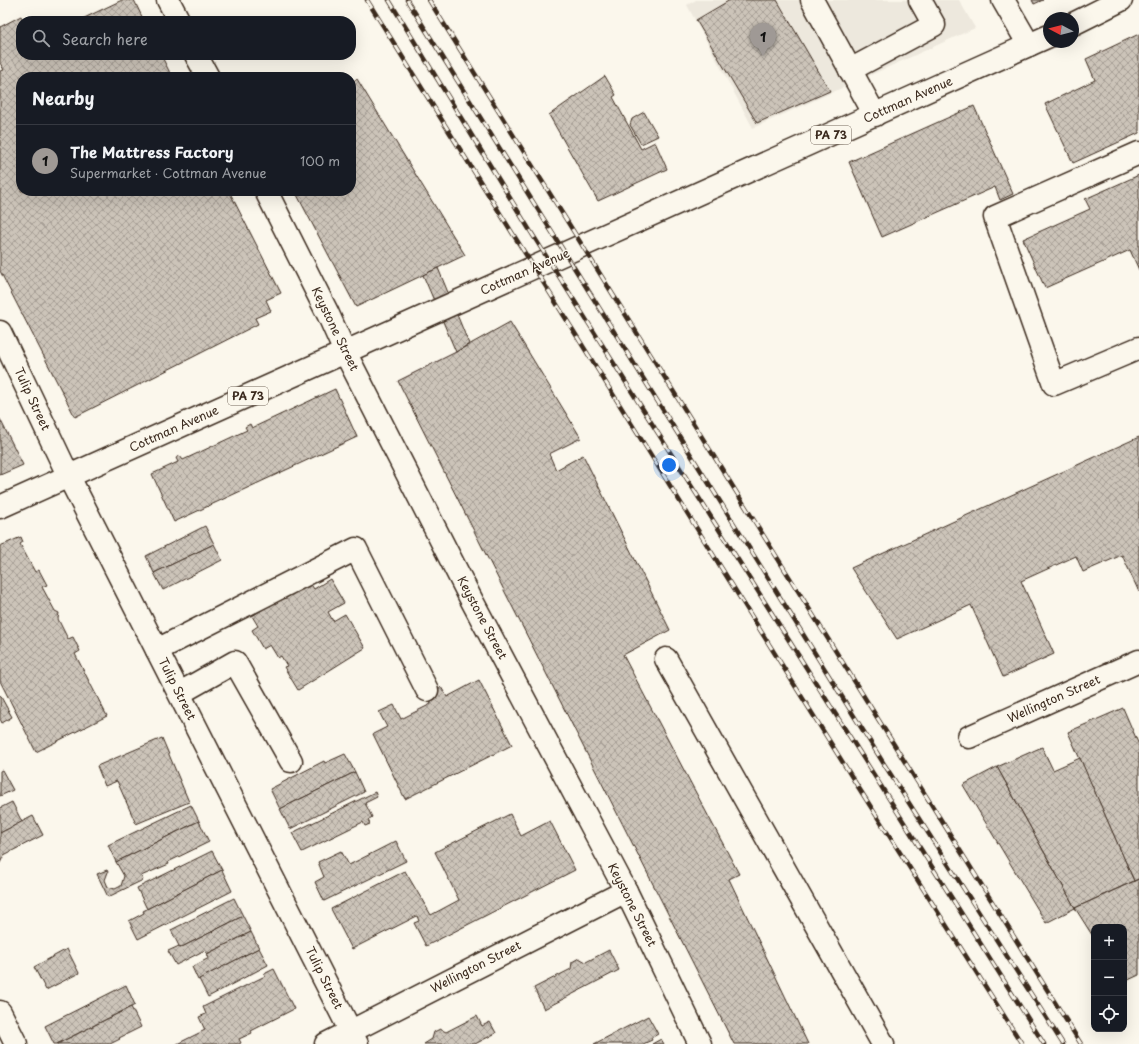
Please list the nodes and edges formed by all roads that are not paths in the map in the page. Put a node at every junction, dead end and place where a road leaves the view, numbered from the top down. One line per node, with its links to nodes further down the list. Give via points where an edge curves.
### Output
1 (168, 0): 6 (street)
2 (812, 0): 11 (street)
3 (920, 0): 11 (street, via 934,25)
4 (1003, 0): 9 (street)
5 (1121, 0): 7 (street)
6 (176, 16)
7 (1079, 21)
8 (1043, 39): 9 (street, Cottman Avenue / PA 73)
9 (1029, 46): 13 (street, Cottman Avenue / PA 73)
10 (199, 60): 12 (street)
11 (850, 70): 13 (street)
12 (205, 72)
13 (874, 115): 18 (street, Cottman Avenue / PA 73)
14 (1139, 153): 17 (street, via 995,217 1054,384)
15 (269, 196): 18 (street, Keystone Street)
16 (0, 332): 19 (street, Tulip Street)
17 (1139, 348)
18 (345, 352): 19 (street, Cottman Avenue / PA 73); 28 (street, Keystone Street)
19 (69, 477): 20 (street, Cottman Avenue / PA 73); 21 (street, Tulip Street)
20 (0, 507)
21 (157, 650): 24 (street, via 356,549); 25 (street, Tulip Street)
22 (666, 659): 34 (street)
23 (1139, 661): 26 (street, Wellington Street)
24 (427, 690)
25 (180, 693): 27 (street, via 235,662); 30 (street, Tulip Street)
26 (969, 737)
27 (291, 761)
28 (626, 891): 30 (street, Wellington Street); 33 (street, Keystone Street)
29 (0, 1012): 31 (street)
30 (354, 1038): 32 (street, Wellington Street)
31 (16, 1044)
32 (326, 1044)
33 (700, 1044)
34 (883, 1044)

